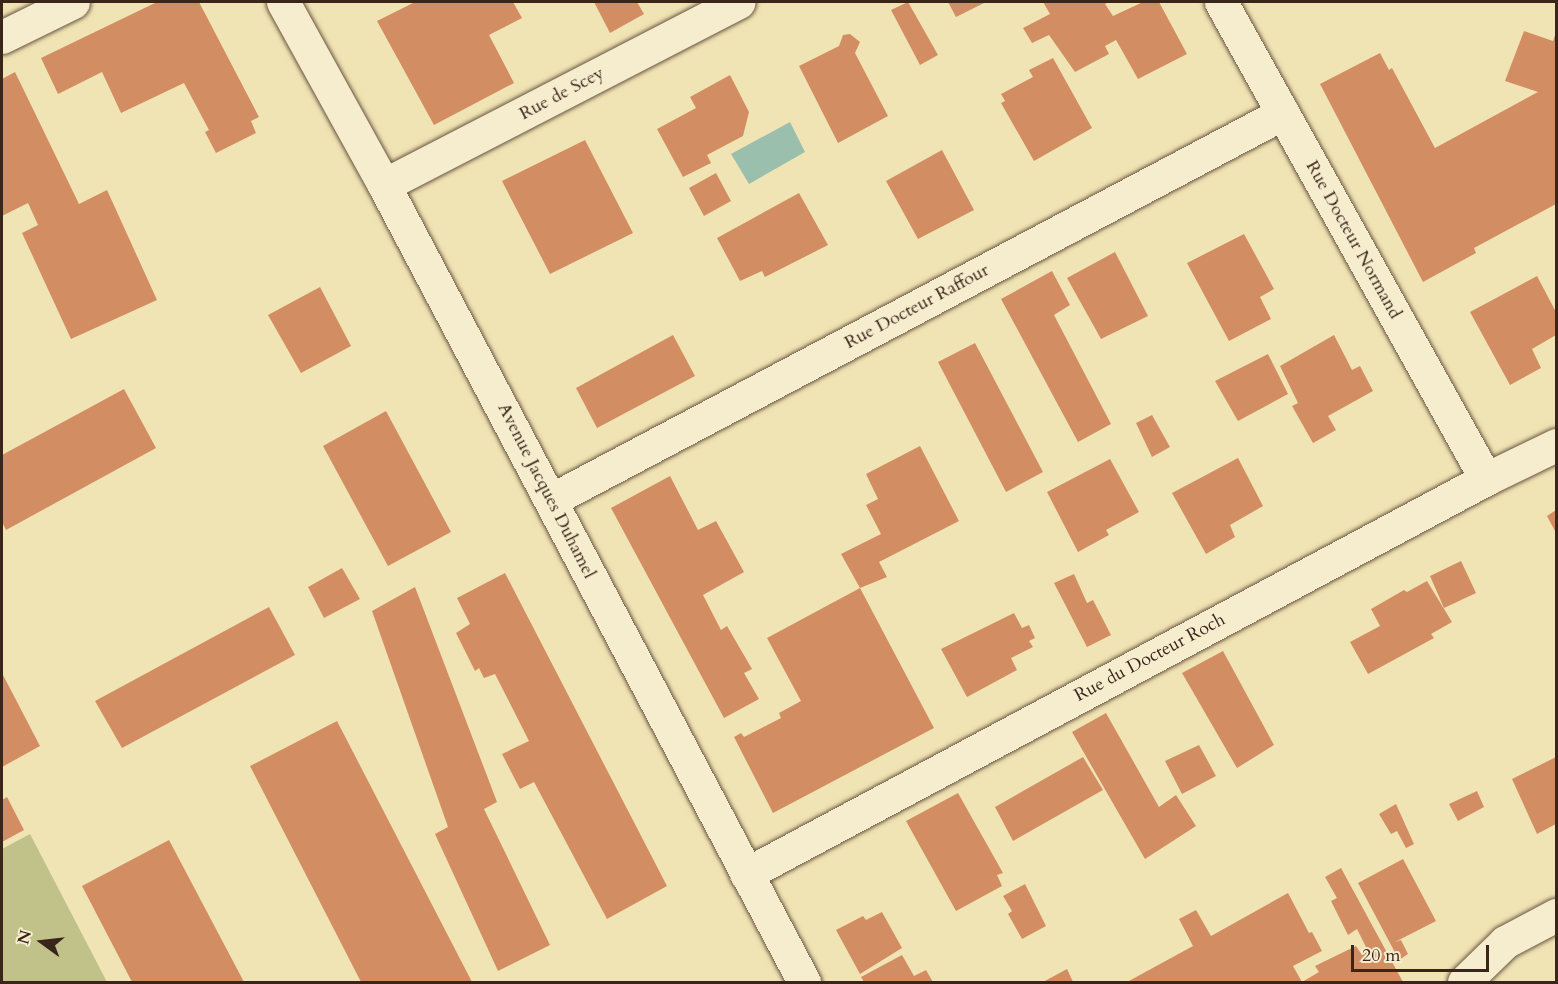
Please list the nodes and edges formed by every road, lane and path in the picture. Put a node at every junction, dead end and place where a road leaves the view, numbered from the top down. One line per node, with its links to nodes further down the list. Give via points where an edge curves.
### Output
1 (73, 2): 5 (street)
2 (283, 2): 7 (street, Avenue Jacques Duhamel)
3 (738, 2): 7 (street, Rue de Scey)
4 (1221, 2): 6 (street, Rue Docteur Normand)
5 (2, 37)
6 (1283, 112): 9 (street, Rue Docteur Normand); 10 (street, Rue Docteur Raffour)
7 (384, 185): 10 (street, Avenue Jacques Duhamel)
8 (1557, 445): 9 (street, Rue du Docteur Roch)
9 (1486, 479): 11 (street, Rue du Docteur Roch)
10 (551, 500): 11 (street, Avenue Jacques Duhamel)
11 (746, 874): 13 (street, Avenue Jacques Duhamel)
12 (1557, 915): 14 (street, via 1505,942)
13 (804, 982)
14 (1464, 982)

